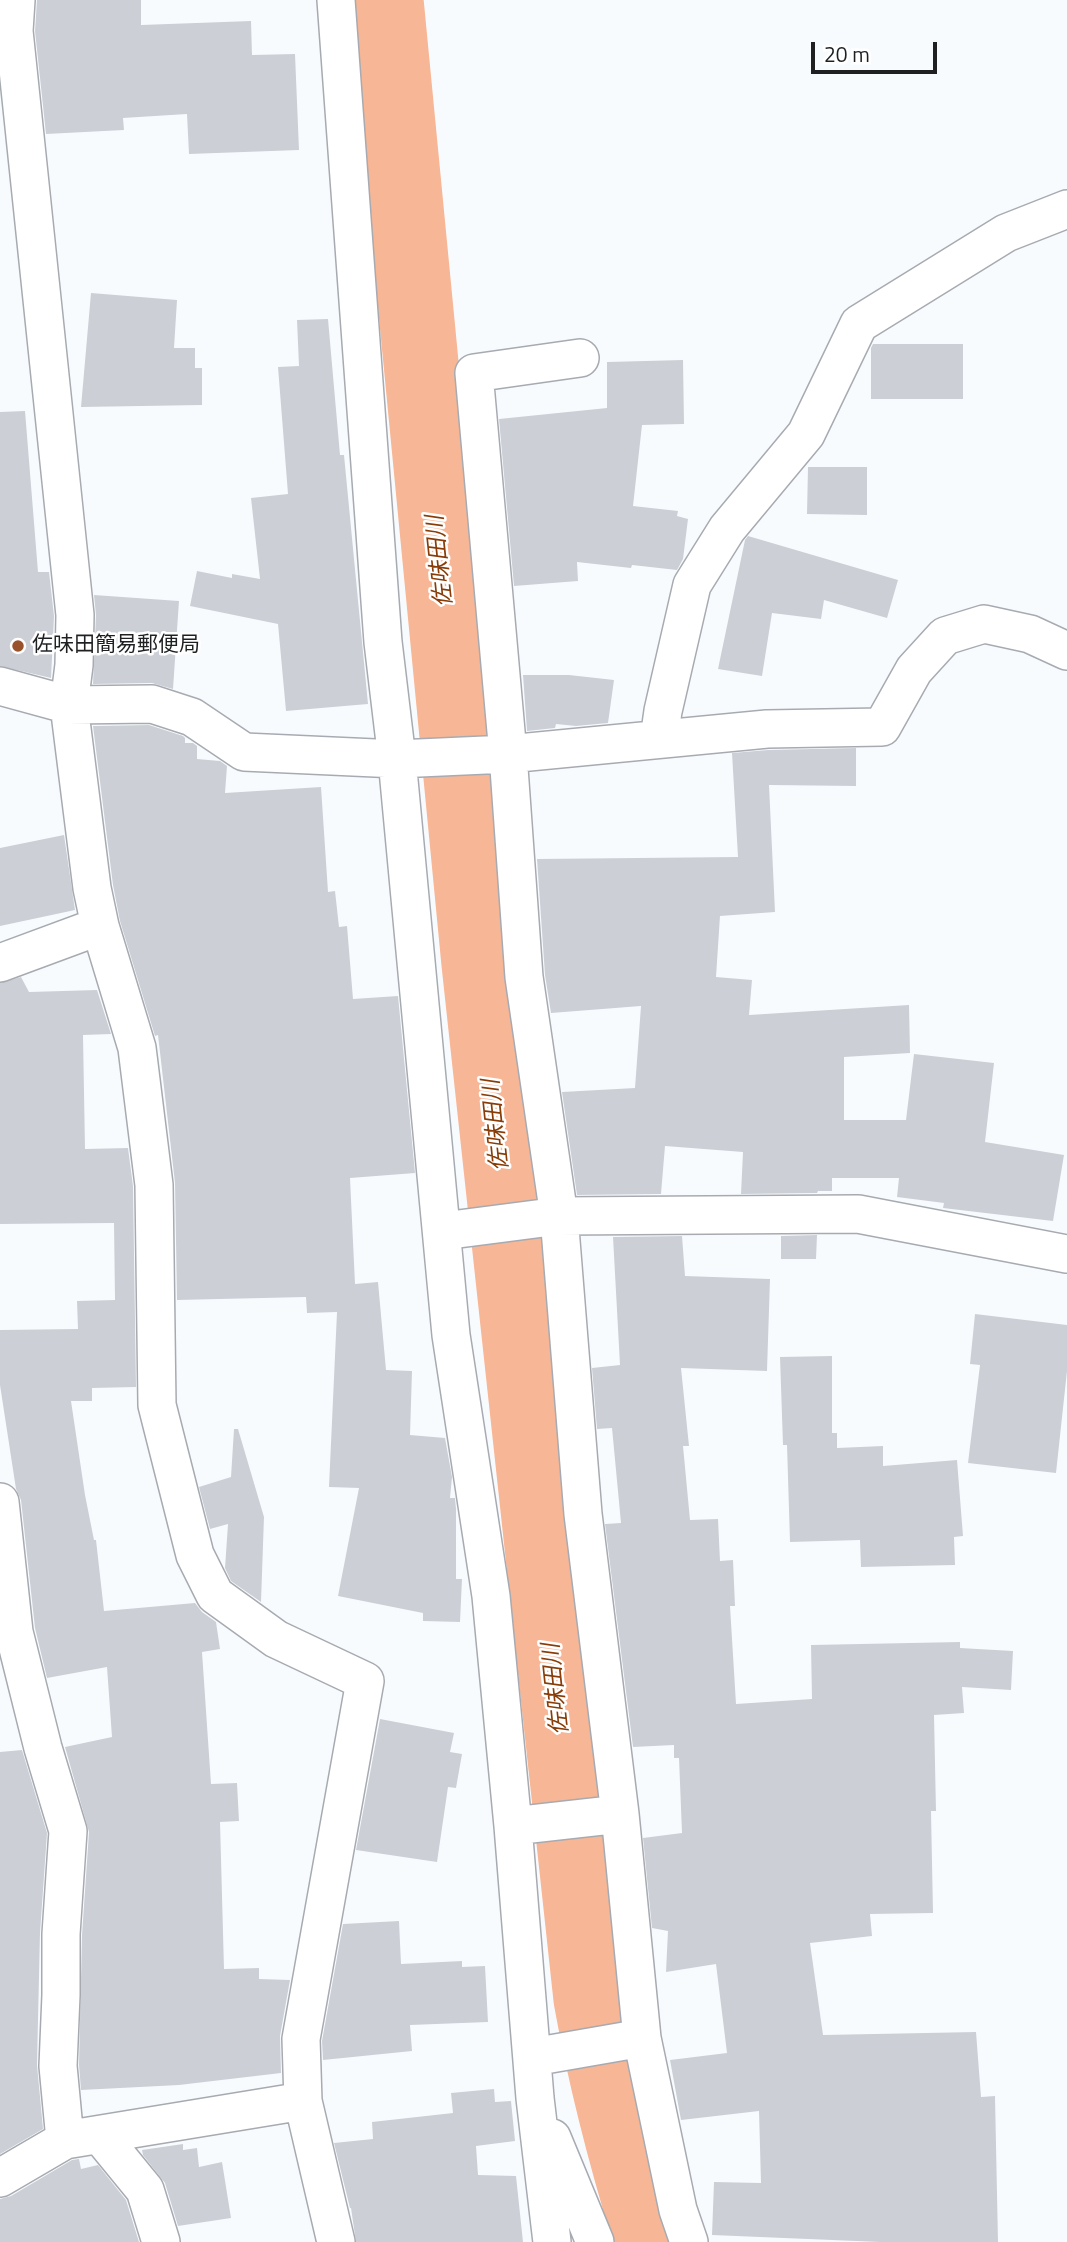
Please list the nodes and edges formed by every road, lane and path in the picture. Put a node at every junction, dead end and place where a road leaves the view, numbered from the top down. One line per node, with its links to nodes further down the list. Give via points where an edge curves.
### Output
1 (336, 0): 10 (street, via 383,642)
2 (10, 21): 7 (street, via 75,615)
3 (1067, 209): 8 (street, via 1006,233 859,324 806,434 727,529 692,585)
4 (580, 358): 9 (street, via 474,373)
5 (1067, 651): 8 (street, via 1030,634 984,624 945,636 914,670 881,727 767,729)
6 (0, 686): 7 (street)
7 (69, 705): 10 (street, via 152,704 192,717 244,752); 11 (street)
8 (659, 739): 9 (street)
9 (503, 753): 10 (street); 13 (street)
10 (405, 758): 14 (street)
11 (100, 926): 12 (street); 22 (street, via 137,1048 154,1185 157,1405 195,1555 215,1595 276,1639 365,1681 301,2039)
12 (0, 963)
13 (553, 1217): 14 (street); 15 (street, via 858,1214); 17 (street)
14 (453, 1230): 18 (street, via 451,1335 491,1597)
15 (1067, 1254)
16 (0, 1502): 23 (street, via 14,1632 68,1831 58,2066)
17 (615, 1815): 18 (street); 19 (street)
18 (519, 1825): 20 (street, via 525,1984)
19 (638, 2039): 20 (street); 29 (street)
20 (542, 2056): 21 (street)
21 (535, 2098): 27 (street); 28 (street)
22 (303, 2101): 23 (street); 26 (street)
23 (83, 2137): 24 (street); 25 (street, via 145,2190)
24 (0, 2178)
25 (161, 2242)
26 (335, 2242)
27 (552, 2242)
28 (595, 2242)
29 (689, 2242)

